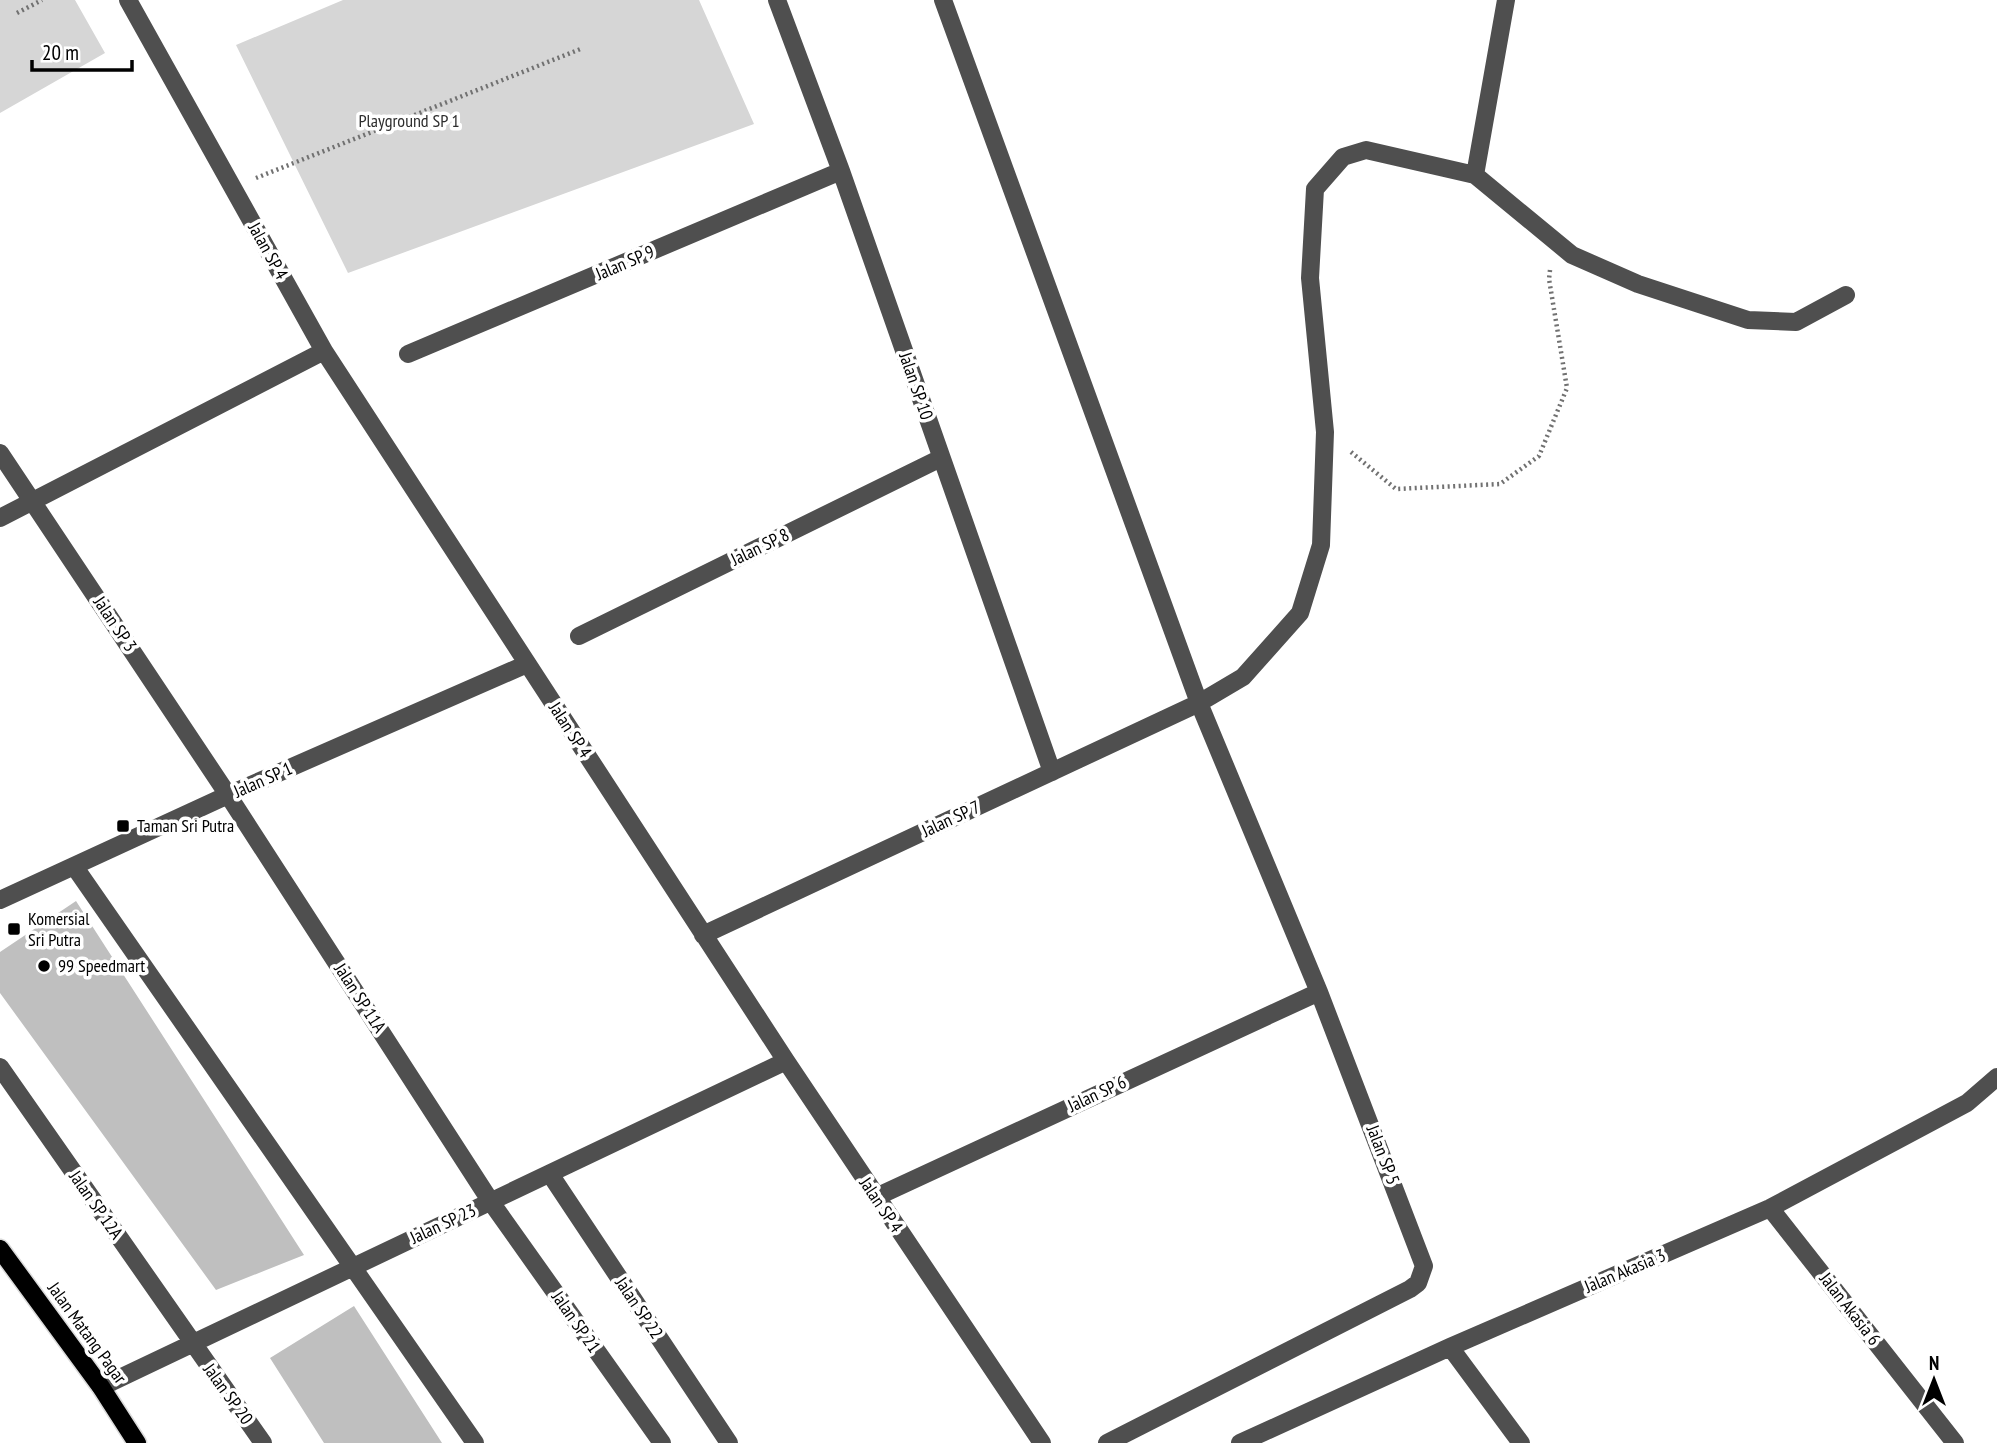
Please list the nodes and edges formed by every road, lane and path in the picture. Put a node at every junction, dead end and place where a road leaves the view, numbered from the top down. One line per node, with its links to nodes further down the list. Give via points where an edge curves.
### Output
1 (42, 0): 6 (path)
2 (128, 0): 10 (street, Jalan SP 4)
3 (777, 0): 8 (street, Jalan SP 10)
4 (943, 0): 22 (street, Jalan SP 5)
5 (1506, 0): 9 (street)
6 (17, 13)
7 (583, 48): 10 (path)
8 (841, 172): 14 (street, Jalan SP 9); 17 (street, Jalan SP 10)
9 (1475, 175): 11 (street); 15 (street, Jalan SP 7, via 1366,150 1343,157 1315,189 1310,278)
10 (233, 187): 13 (street, Jalan SP 4)
11 (1555, 240): 12 (street, via 1572,255 1638,284 1748,320 1796,321); 15 (path, via 1549,279 1567,388 1539,456 1500,484 1396,489)
12 (1846, 295)
13 (324, 351): 18 (street); 21 (street, Jalan SP 4)
14 (408, 354)
15 (1325, 432): 22 (street, Jalan SP 7, via 1321,545 1300,613 1243,677)
16 (0, 453): 18 (street, Jalan SP 3)
17 (942, 458): 20 (street, Jalan SP 8); 23 (street, Jalan SP 10)
18 (33, 500): 19 (street); 24 (street, Jalan SP 3)
19 (0, 518)
20 (579, 636)
21 (527, 664): 24 (street, Jalan SP 1); 27 (street, Jalan SP 4)
22 (1199, 703): 23 (street, Jalan SP 7); 28 (street, Jalan SP 5)
23 (1052, 772): 27 (street, Jalan SP 7)
24 (228, 795): 25 (street, Jalan SP 1); 34 (street, Jalan SP 11A)
25 (74, 866): 26 (street, Jalan SP 1); 37 (street)
26 (0, 900)
27 (703, 935): 29 (street, Jalan SP 4)
28 (1319, 992): 33 (street, Jalan SP 6); 47 (street, Jalan SP 5, via 1423,1257 1423,1276 1410,1289)
29 (786, 1061): 32 (street, Jalan SP 23); 33 (street, Jalan SP 4)
30 (0, 1067): 38 (street, Jalan SP 12A)
31 (1997, 1077): 35 (street, Jalan Akasia 3, via 1968,1103)
32 (550, 1174): 34 (street, Jalan SP 23); 45 (street, Jalan SP 22)
33 (876, 1197): 46 (street, Jalan SP 4)
34 (491, 1202): 37 (street, Jalan SP 23); 44 (street, Jalan SP 21)
35 (1770, 1208): 39 (street, Jalan Akasia 3); 50 (street, Jalan Akasia 6)
36 (0, 1249): 40 (main road, Jalan Matang Pagar)
37 (352, 1268): 38 (street, Jalan SP 23); 43 (street)
38 (193, 1344): 40 (street, Jalan SP 23); 42 (street, Jalan SP 20)
39 (1450, 1347): 48 (street, Jalan Akasia 3); 49 (street)
40 (101, 1387): 41 (main road, Jalan Matang Pagar)
41 (137, 1443)
42 (263, 1443)
43 (475, 1443)
44 (662, 1443)
45 (729, 1443)
46 (1042, 1443)
47 (1107, 1443)
48 (1240, 1443)
49 (1521, 1443)
50 (1955, 1443)

